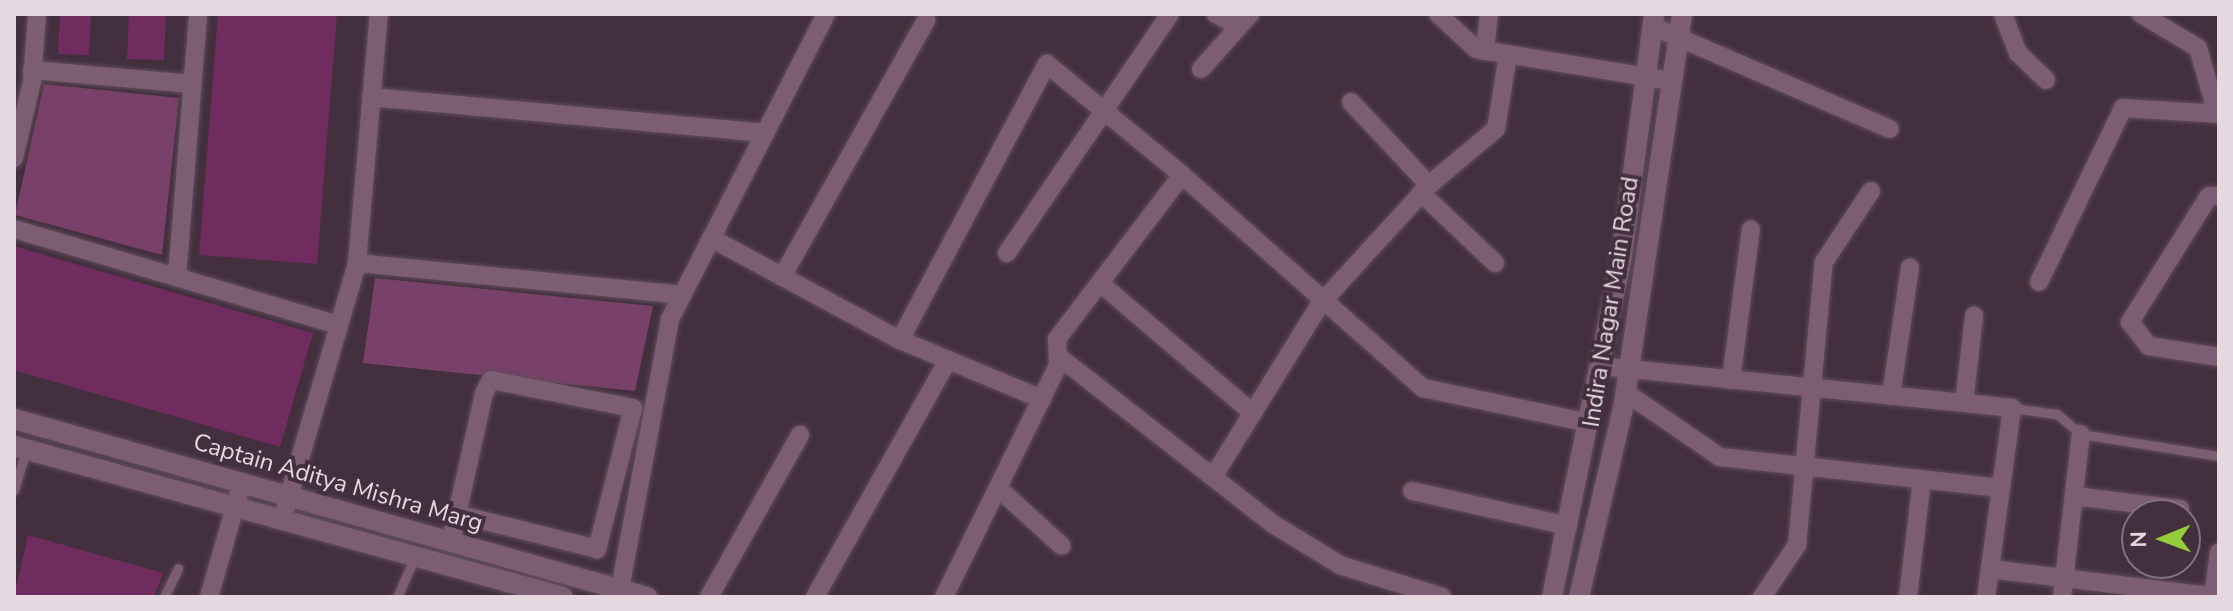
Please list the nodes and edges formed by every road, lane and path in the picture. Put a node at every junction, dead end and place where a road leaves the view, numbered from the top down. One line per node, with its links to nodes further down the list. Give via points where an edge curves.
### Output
1 (37, 14): 19 (street)
2 (198, 14): 23 (street)
3 (379, 14): 24 (street)
4 (826, 14): 29 (street)
5 (1170, 14): 26 (street)
6 (1216, 14): 13 (street)
7 (1438, 14): 16 (street)
8 (1489, 14): 16 (street)
9 (1682, 14): 15 (street, Indira Nagar Main Road)
10 (2003, 14): 21 (street, via 2018,53)
11 (2141, 14): 27 (street, via 2198,48)
12 (926, 20): 43 (street)
13 (1245, 20): 18 (street)
14 (1653, 20): 15 (street); 20 (street, Indira Nagar Main Road)
15 (1678, 40): 22 (street, Indira Nagar Main Road); 28 (street)
16 (1485, 51): 17 (street)
17 (1508, 55): 20 (street); 32 (street, via 1496,129)
18 (1201, 69)
19 (32, 70): 23 (street); 30 (street)
20 (1646, 78): 22 (street); 54 (street, Indira Nagar Main Road, via 1622,255)
21 (2046, 80)
22 (1672, 81): 55 (street, Indira Nagar Main Road)
23 (192, 84): 42 (street)
24 (371, 97): 29 (street); 39 (street)
25 (1351, 102): 32 (street)
26 (1104, 111): 31 (street); 38 (street); 50 (street, via 1047,64)
27 (2218, 112): 44 (street, via 2123,108)
28 (1890, 129)
29 (765, 133): 37 (street)
30 (14, 158)
31 (1182, 175): 45 (street); 47 (street)
32 (1425, 189): 40 (street); 47 (street)
33 (1871, 191): 57 (street, via 1824,262)
34 (2219, 196): 52 (street, via 2209,196 2130,322 2149,346)
35 (14, 229): 42 (street)
36 (1751, 229): 56 (street)
37 (711, 238): 43 (street); 46 (street)
38 (1007, 253)
39 (357, 263): 46 (street); 49 (street)
40 (1495, 263)
41 (1910, 267): 59 (street)
42 (177, 277): 49 (street)
43 (782, 277): 50 (street)
44 (2039, 282)
45 (1100, 283): 51 (street, via 1057,339); 63 (street)
46 (682, 295): 92 (street, via 670,319)
47 (1321, 303): 63 (street); 65 (street, via 1423,388)
48 (1974, 316): 61 (street)
49 (339, 325): 78 (street)
50 (900, 340): 53 (street)
51 (1058, 356): 60 (street); 71 (street)
52 (2219, 357)
53 (948, 360): 60 (street); 100 (street)
54 (1600, 366): 55 (street); 65 (street, Indira Nagar Main Road)
55 (1629, 369): 56 (street); 58 (street, Indira Nagar Main Road)
56 (1731, 380): 57 (street)
57 (1813, 388): 59 (street); 70 (street)
58 (1625, 392): 70 (street, via 1720,457); 104 (street, Indira Nagar Main Road)
59 (1891, 396): 61 (street)
60 (1042, 399): 74 (street)
61 (1964, 403): 62 (street)
62 (2012, 408): 66 (lane, via 2057,414); 75 (street)
63 (1253, 413): 71 (street)
64 (14, 419): 73 (street, Captain Aditya Mishra Marg)
65 (1589, 423): 84 (street, Indira Nagar Main Road)
66 (2081, 434): 69 (lane); 79 (street)
67 (800, 435): 99 (street)
68 (20, 448): 76 (lane); 81 (street, Captain Aditya Mishra Marg)
69 (2219, 456)
70 (1805, 466): 72 (street); 105 (street, via 1797,545)
71 (1213, 477): 102 (street, via 1273,524 1340,565)
72 (1922, 480): 75 (street); 106 (street)
73 (242, 483): 78 (street, Captain Aditya Mishra Marg); 81 (street)
74 (998, 488): 86 (street); 101 (street)
75 (2001, 488): 90 (street)
76 (14, 490)
77 (1412, 491): 84 (street)
78 (289, 496): 83 (street); 85 (street, Captain Aditya Mishra Marg)
79 (2074, 496): 80 (street); 91 (street)
80 (2121, 502)
81 (235, 507): 83 (street, Captain Aditya Mishra Marg); 96 (street)
82 (457, 514): 82 (street, via 491,380 633,408 597,549); 85 (street)
83 (282, 520): 88 (street, Captain Aditya Mishra Marg)
84 (1568, 526): 103 (street, Indira Nagar Main Road)
85 (451, 541): 92 (street, Captain Aditya Mishra Marg)
86 (1062, 546)
87 (2219, 552): 108 (street)
88 (415, 557): 94 (street, Captain Aditya Mishra Marg); 97 (lane)
89 (178, 568): 95 (lane)
90 (1990, 569): 91 (street); 107 (street)
91 (2063, 588): 93 (street)
92 (620, 589): 98 (street, Captain Aditya Mishra Marg)
93 (2137, 592): 108 (street)
94 (558, 596)
95 (164, 597)
96 (209, 597)
97 (397, 597)
98 (647, 597)
99 (709, 597)
100 (815, 597)
101 (944, 597)
102 (1442, 597)
103 (1552, 597)
104 (1579, 597)
105 (1762, 597)
106 (1908, 597)
107 (1986, 597)
108 (2215, 597)

